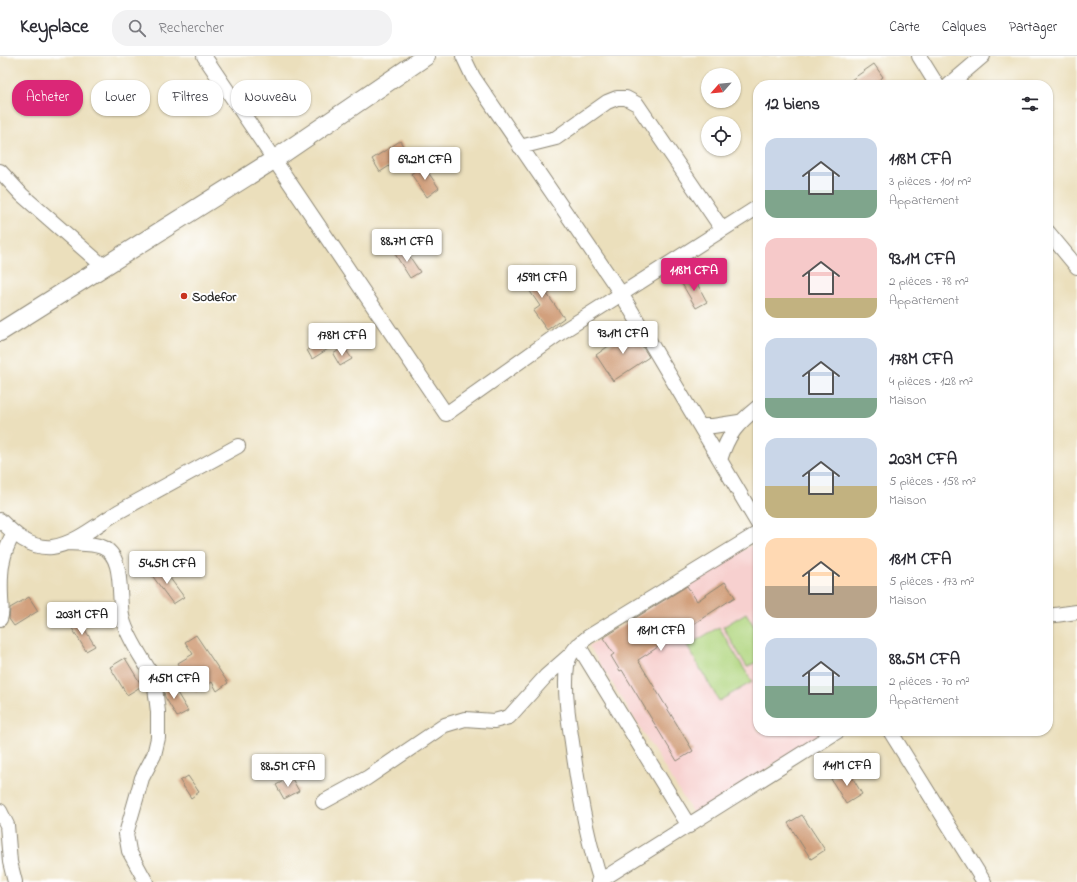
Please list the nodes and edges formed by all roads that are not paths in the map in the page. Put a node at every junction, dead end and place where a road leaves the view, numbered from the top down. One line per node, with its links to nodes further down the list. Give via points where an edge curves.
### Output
1 (204, 56): 9 (street)
2 (426, 56): 9 (main road)
3 (463, 56): 8 (street, via 473,77)
4 (920, 56): 6 (street)
5 (983, 56): 7 (street)
6 (934, 80)
7 (955, 80)
8 (520, 147): 12 (street, via 556,138 607,102 626,98 637,104); 16 (street)
9 (275, 159): 14 (main road); 16 (street, via 446,414 560,333)
10 (0, 171): 14 (street, via 22,195)
11 (753, 210): 12 (street)
12 (722, 229): 16 (street)
13 (1053, 238): 15 (street)
14 (103, 266): 17 (main road)
15 (1077, 267)
16 (622, 295): 20 (street)
17 (0, 332)
18 (753, 411): 19 (street)
19 (739, 422): 20 (street); 22 (street, via 729,437)
20 (701, 426): 22 (street)
21 (238, 446): 27 (street)
22 (720, 460): 23 (street)
23 (753, 516)
24 (0, 520): 25 (street)
25 (14, 533): 27 (street, via 38,546 51,547); 30 (street, via 6,546 0,570)
26 (753, 535): 31 (street, via 616,619)
27 (68, 543): 38 (street, via 101,546 113,557 119,573 123,620 148,668 156,690 158,738 154,755 142,778 126,834 129,850)
28 (1077, 612): 29 (street)
29 (1053, 615)
30 (0, 619)
31 (574, 649): 34 (street, via 509,716 494,722 464,719 445,725 367,778); 36 (street); 39 (street, via 567,665 568,712 582,800)
32 (830, 736): 36 (street)
33 (893, 736): 40 (street)
34 (323, 802)
35 (0, 812): 37 (street, via 7,825 10,862)
36 (689, 826): 39 (street)
37 (15, 882)
38 (146, 882)
39 (600, 882)
40 (984, 882)

